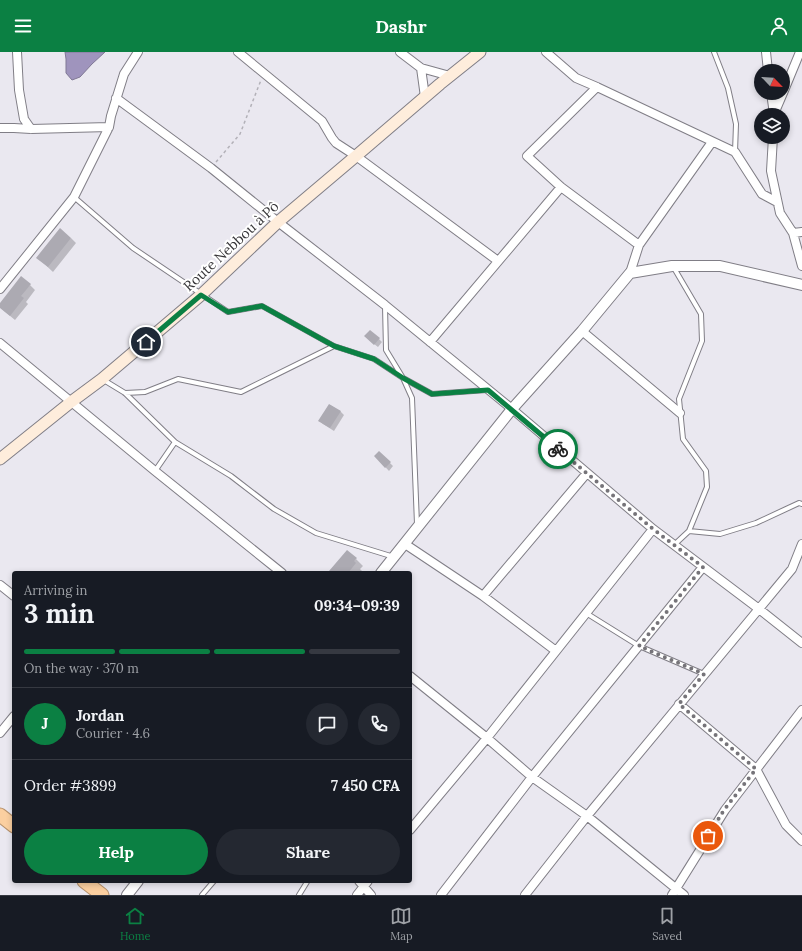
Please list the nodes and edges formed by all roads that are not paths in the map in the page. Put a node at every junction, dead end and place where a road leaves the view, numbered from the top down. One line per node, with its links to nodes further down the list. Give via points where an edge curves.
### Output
1 (16, 52): 19 (street, via 24,120)
2 (138, 52): 16 (street, via 124,74)
3 (238, 52): 23 (street, via 322,121 336,143)
4 (400, 52): 11 (street)
5 (480, 52): 12 (main road, Route Nebbou à Pô)
6 (546, 52): 14 (street, via 576,78)
7 (714, 52): 22 (lane, via 728,88 736,124)
8 (766, 52): 10 (street)
9 (800, 52): 13 (street)
10 (767, 64)
11 (421, 68): 12 (street); 15 (street)
12 (450, 76): 15 (main road, Route Nebbou à Pô)
13 (790, 76)
14 (597, 87): 20 (street); 24 (street, via 527,156)
15 (425, 97): 23 (main road, Route Nebbou à Pô)
16 (116, 98): 17 (street); 27 (street, via 211,168)
17 (109, 127): 19 (street); 25 (street)
18 (0, 128): 19 (street)
19 (31, 129)
20 (712, 142): 22 (street); 30 (street)
21 (773, 144): 26 (street, via 771,171)
22 (734, 152): 26 (street, via 762,194)
23 (356, 156): 27 (main road, Route Nebbou à Pô); 31 (street)
24 (561, 187): 30 (street); 31 (street)
25 (74, 196): 36 (street); 37 (lane, via 133,248)
26 (777, 202): 29 (street, via 780,214)
27 (278, 222): 37 (main road, Route Nebbou à Pô); 38 (street)
28 (802, 232): 29 (street)
29 (793, 233): 33 (street)
30 (639, 245): 34 (street)
31 (498, 261): 40 (street)
32 (672, 266): 34 (street); 35 (street, via 720,266); 49 (lane, via 701,314 702,341 679,400)
33 (802, 266)
34 (630, 273): 39 (street)
35 (802, 285)
36 (0, 289)
37 (201, 295): 42 (lane, via 228,312 262,306); 44 (main road, Route Nebbou à Pô)
38 (385, 305): 40 (street); 43 (lane, via 386,350)
39 (582, 331): 48 (street); 49 (street)
40 (430, 342): 45 (street)
41 (0, 343): 47 (street)
42 (334, 346): 43 (lane, via 374,359); 46 (lane, via 241,392 178,379 145,392)
43 (403, 378): 45 (lane, via 432,394); 55 (lane, via 412,398)
44 (102, 379): 46 (lane); 47 (main road, Route Nebbou à Pô)
45 (488, 390): 48 (street)
46 (125, 393): 50 (lane)
47 (71, 402): 51 (main road, Route Nebbou à Pô); 52 (street)
48 (512, 410): 53 (street); 55 (street)
49 (680, 413): 57 (lane, via 682,439 706,471 707,487)
50 (175, 442): 52 (lane); 61 (lane, via 231,476 274,509 316,533)
51 (0, 459)
52 (155, 471): 63 (street)
53 (587, 473): 56 (street); 67 (street)
54 (802, 504): 57 (lane, via 799,503 756,524 720,534)
55 (417, 528): 58 (street)
56 (653, 529): 60 (street); 69 (street)
57 (689, 531): 60 (lane)
58 (405, 544): 61 (street); 67 (street)
59 (802, 544): 68 (street, via 792,569)
60 (674, 545): 62 (street)
61 (394, 557): 64 (street)
62 (703, 567): 68 (street); 71 (street)
63 (280, 571)
64 (383, 571)
65 (0, 585): 66 (street)
66 (12, 594)
67 (483, 596): 72 (street)
68 (759, 609): 70 (street); 73 (street)
69 (586, 613): 71 (lane); 72 (street)
70 (802, 643)
71 (639, 646): 73 (lane); 81 (street)
72 (556, 651): 79 (street)
73 (704, 674): 75 (street)
74 (412, 678): 79 (street)
75 (679, 704): 80 (street); 83 (street)
76 (802, 710): 80 (street)
77 (12, 718): 78 (street)
78 (0, 733)
79 (487, 738): 81 (street); 85 (street)
80 (756, 769): 86 (street, via 786,825); 92 (street, via 724,810)
81 (532, 776): 83 (street); 99 (street)
82 (0, 815): 84 (highway)
83 (587, 816): 92 (street); 100 (street)
84 (12, 824)
85 (412, 828)
86 (802, 841)
87 (87, 883): 93 (highway)
88 (136, 883): 94 (street)
89 (212, 883): 95 (lane)
90 (306, 883): 96 (lane)
91 (364, 883): 97 (street); 98 (street)
92 (674, 892): 101 (street)
93 (102, 895)
94 (127, 895)
95 (202, 895)
96 (299, 895)
97 (357, 895)
98 (371, 895)
99 (441, 895)
100 (525, 895)
101 (684, 895)

